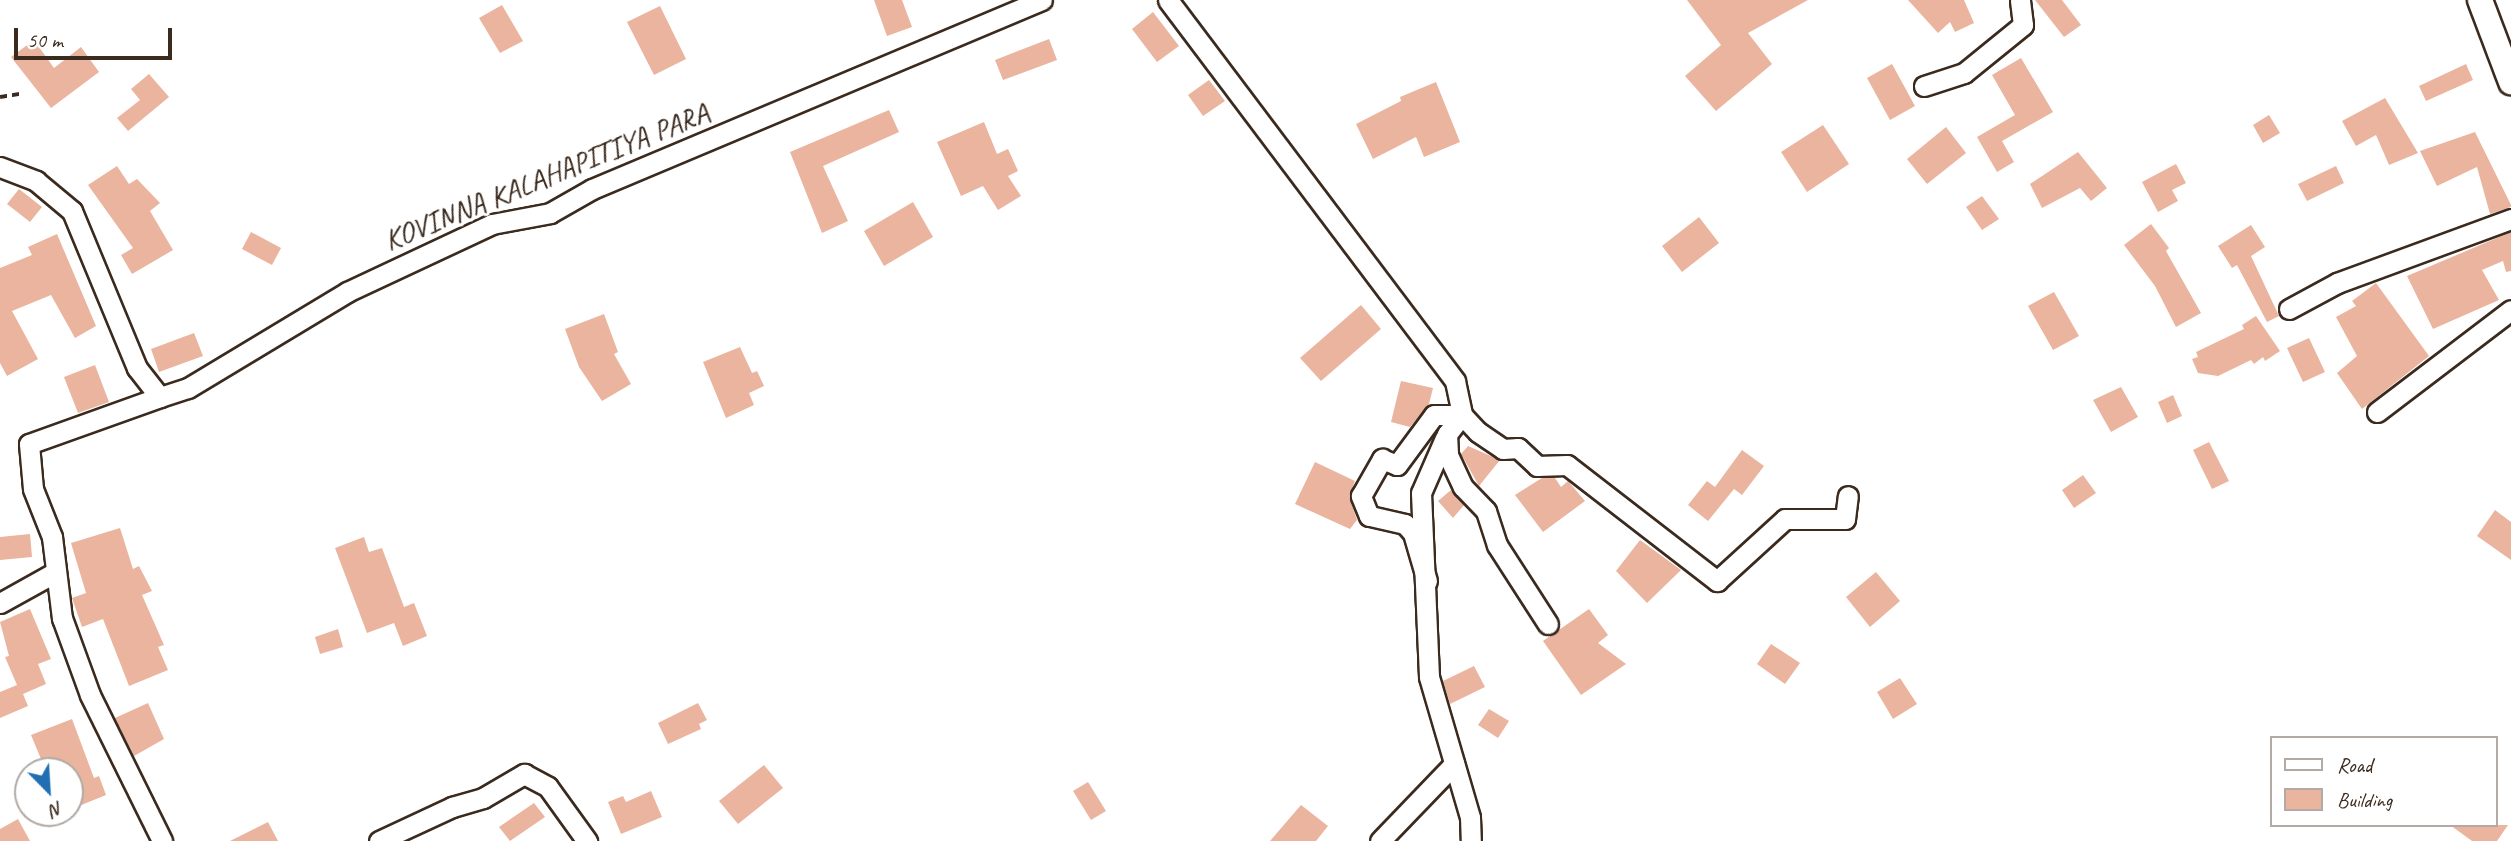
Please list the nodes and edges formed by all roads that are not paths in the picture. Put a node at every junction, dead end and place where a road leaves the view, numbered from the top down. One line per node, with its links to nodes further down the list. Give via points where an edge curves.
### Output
1 (1042, 0): 11 (street, KOVINNA KALAHAPITIYA PARA, via 592,189 550,213 492,224 348,292 188,388)
2 (1168, 0): 13 (street, via 1455,381)
3 (2021, 0): 6 (street, via 2023,25 1964,73)
4 (2480, 0): 5 (street)
5 (2511, 82)
6 (1924, 86)
7 (0, 167): 11 (street, via 36,181 72,211 137,368)
8 (2511, 219): 9 (street, via 2337,283)
9 (2289, 309)
10 (2511, 310): 12 (street)
11 (160, 397): 16 (street, KOVINNA KALAHAPITIYA PARA, via 29,444 33,489 52,537)
12 (2377, 412)
13 (1462, 415): 14 (street); 15 (street, via 1486,438 1503,449 1518,448 1537,466 1567,466 1717,581 1784,520 1845,519); 17 (street, via 1434,415 1397,465 1382,459 1362,496 1369,516 1405,524 1413,533)
14 (1447, 434): 17 (street, via 1421,493); 19 (street, via 1448,455 1464,487 1486,511 1497,545)
15 (1848, 496)
16 (54, 573): 18 (street); 21 (street, via 62,618 90,695)
17 (1427, 581): 20 (street, via 1429,677)
18 (0, 603)
19 (1548, 624)
20 (1454, 764): 24 (street); 25 (street, via 1470,817)
21 (162, 841)
22 (379, 841): 23 (street, via 452,807 483,799 524,774 548,787)
23 (587, 841)
24 (1380, 841)
25 (1471, 841)

